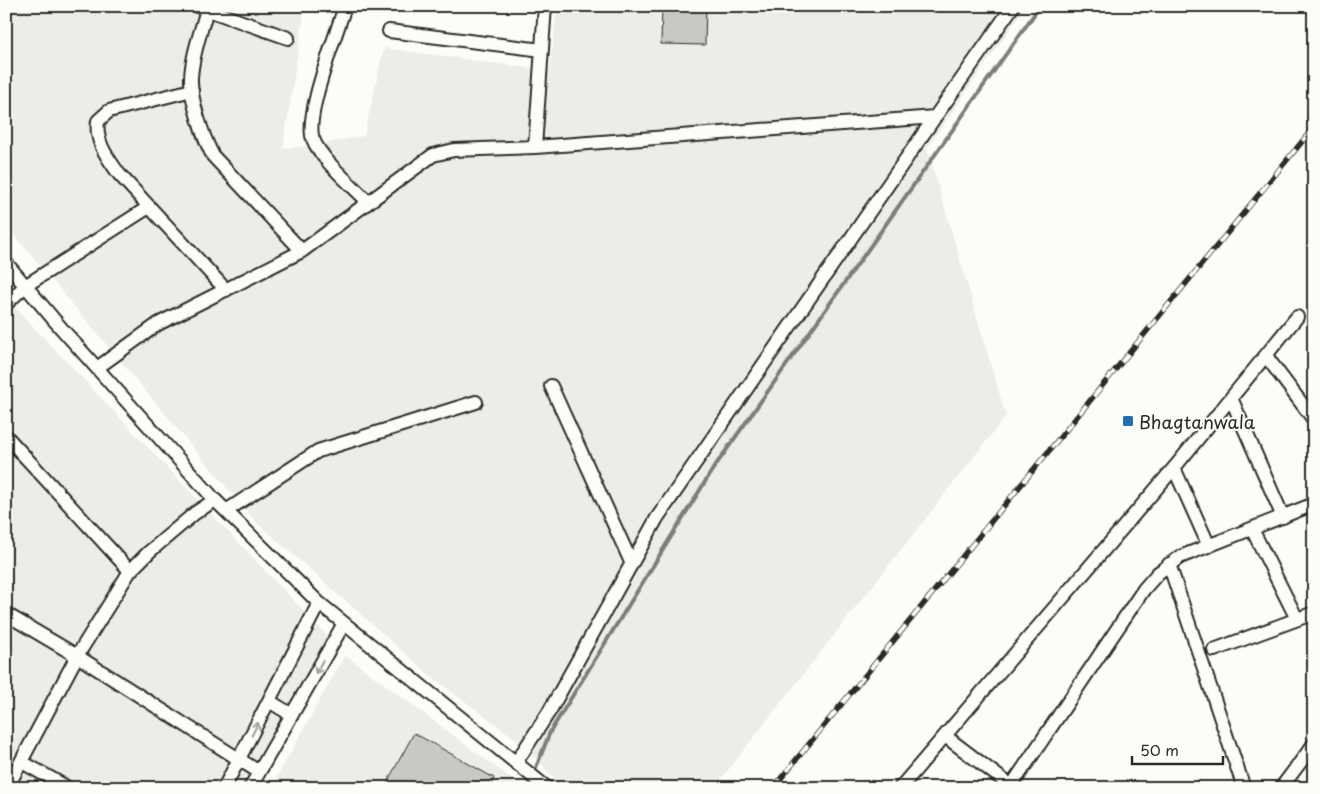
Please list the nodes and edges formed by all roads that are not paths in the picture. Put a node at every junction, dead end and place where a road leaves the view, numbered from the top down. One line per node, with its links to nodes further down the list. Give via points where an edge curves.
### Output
1 (345, 6): 11 (street, via 314,107 311,132 320,152)
2 (545, 6): 7 (street)
3 (1013, 6): 9 (street)
4 (202, 8): 6 (street); 8 (street)
5 (389, 31): 7 (street)
6 (288, 38)
7 (542, 50): 10 (street)
8 (192, 90): 12 (street, via 109,111 98,121 98,138 108,158); 13 (street, via 213,156)
9 (935, 117): 10 (street); 33 (street, via 680,483)
10 (535, 147): 11 (street, via 454,150 433,155)
11 (368, 202): 13 (street)
12 (149, 207): 15 (street); 16 (street)
13 (302, 251): 16 (street)
14 (6, 263): 15 (street)
15 (25, 286): 17 (street); 20 (street)
16 (226, 290): 20 (street, via 158,324)
17 (6, 304)
18 (1297, 317): 19 (street)
19 (1266, 356): 22 (street); 24 (street)
20 (96, 368): 27 (street)
21 (551, 386): 33 (street)
22 (1231, 398): 26 (street); 30 (street)
23 (476, 402): 29 (street, via 318,451)
24 (1314, 420)
25 (6, 436): 35 (street)
26 (1174, 468): 32 (street); 45 (street)
27 (215, 500): 29 (street); 35 (street, via 195,513)
28 (1314, 504): 30 (street)
29 (226, 511): 36 (street)
30 (1283, 517): 31 (street)
31 (1252, 529): 32 (street); 39 (street)
32 (1208, 546): 34 (street)
33 (631, 562): 49 (street)
34 (1169, 564): 51 (street, via 1144,590); 58 (street)
35 (130, 571): 42 (street)
36 (319, 603): 40 (street); 43 (street)
37 (1314, 613): 39 (street)
38 (6, 614): 42 (street)
39 (1297, 619): 41 (street)
40 (343, 624): 44 (street, one-way to 44); 49 (street)
41 (1214, 650)
42 (77, 656): 47 (street); 48 (street)
43 (269, 701): 44 (street); 47 (street, one-way to 43)
44 (292, 715): 50 (street)
45 (945, 736): 51 (street); 57 (street)
46 (1314, 744): 59 (street)
47 (240, 759): 50 (street); 54 (street)
48 (22, 762): 52 (street); 53 (street)
49 (520, 764): 56 (street)
50 (259, 772): 55 (street)
51 (1011, 787)
52 (7, 788)
53 (68, 788)
54 (224, 788)
55 (250, 788)
56 (547, 788)
57 (900, 788)
58 (1244, 788)
59 (1281, 788)

